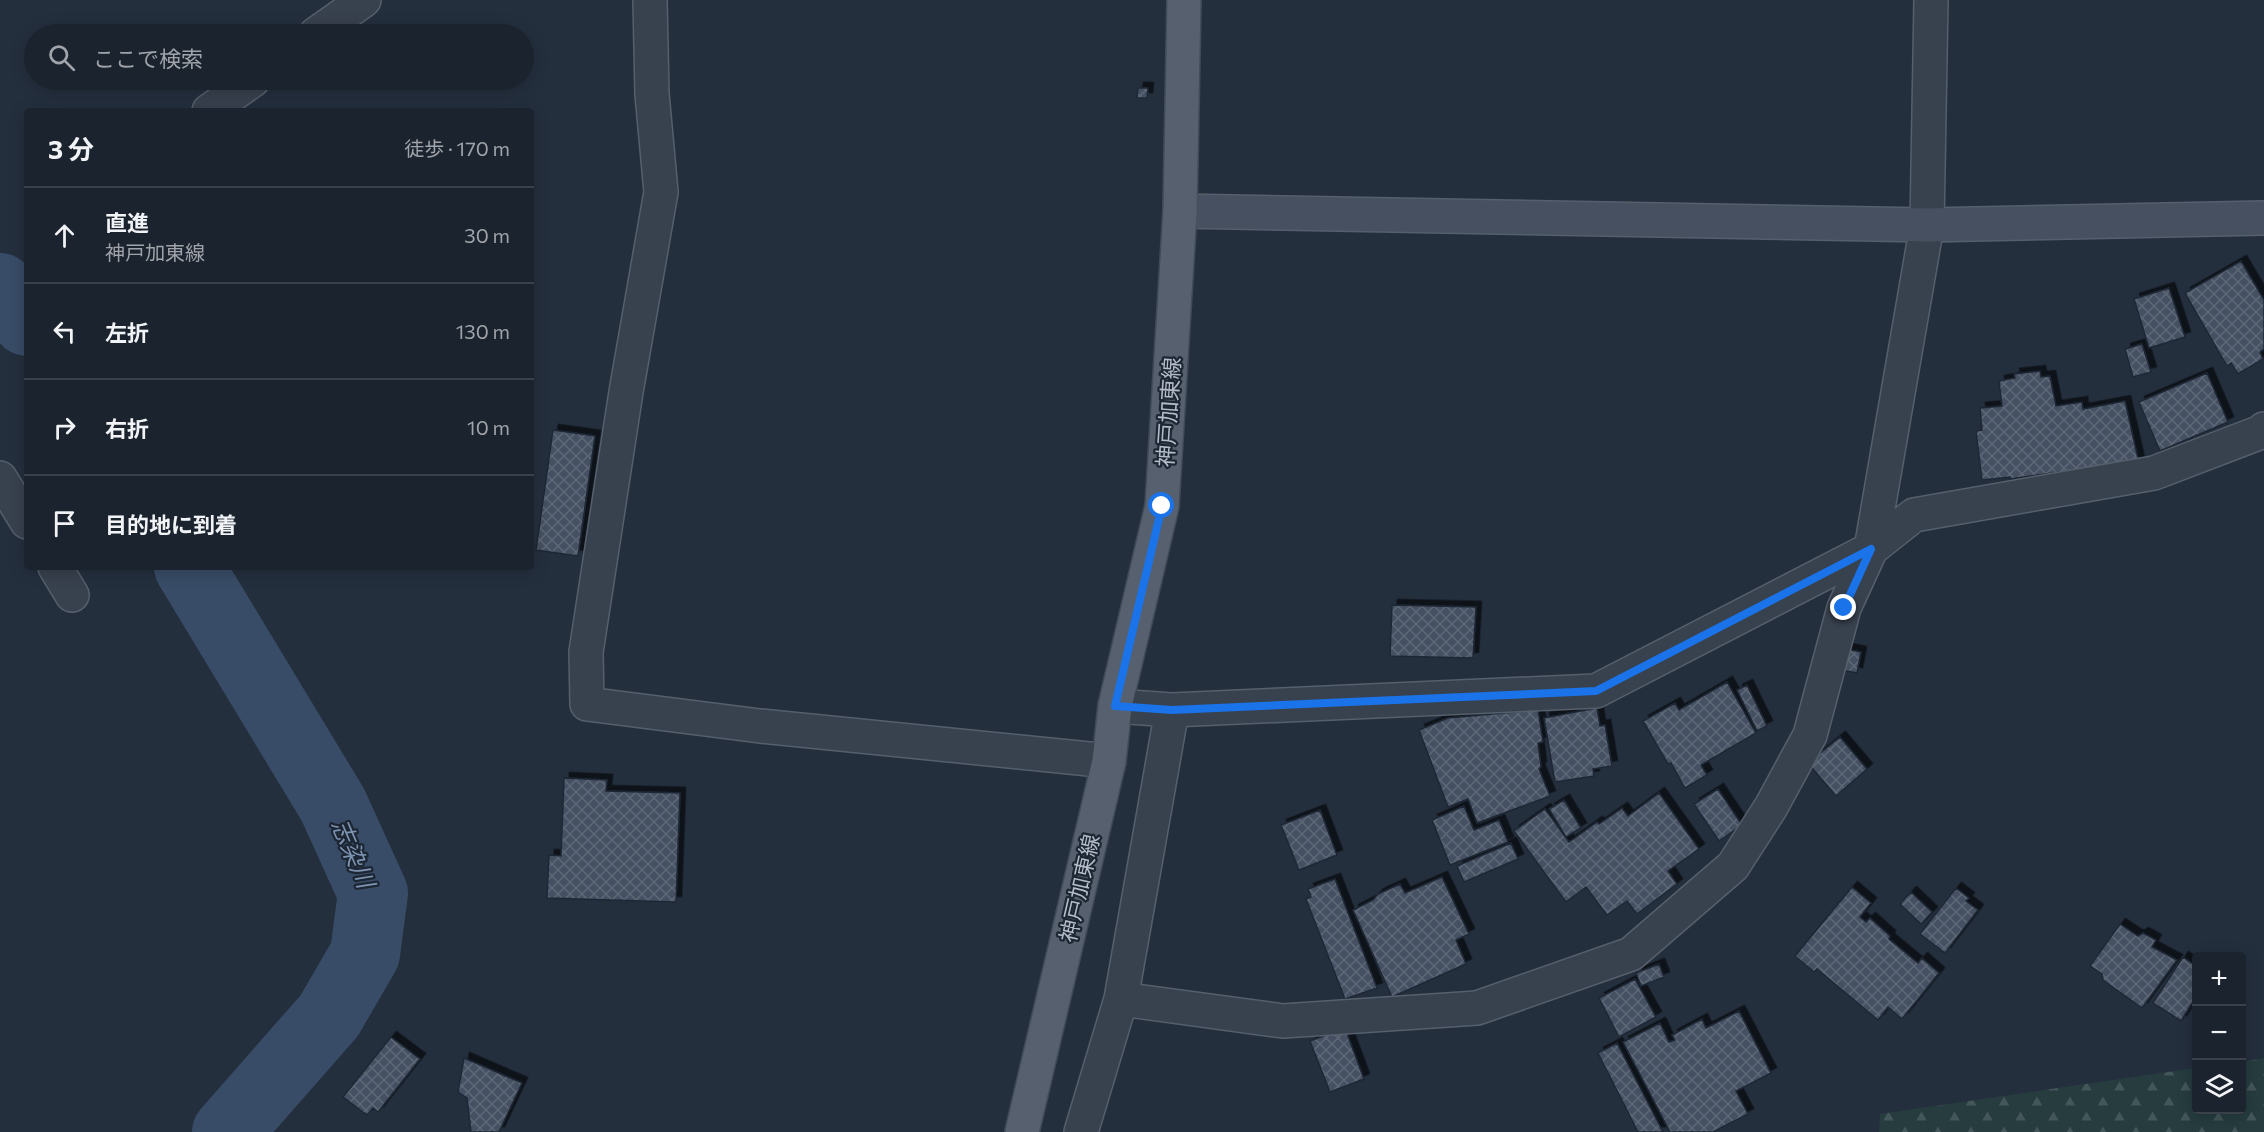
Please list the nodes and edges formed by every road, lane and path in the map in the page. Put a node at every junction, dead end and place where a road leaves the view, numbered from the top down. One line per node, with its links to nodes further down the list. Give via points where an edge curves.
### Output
1 (364, 0): 5 (street)
2 (650, 0): 19 (street, via 652,94 661,192 586,652 587,704 760,726)
3 (1184, 0): 8 (main road, 神戸加東線)
4 (1931, 0): 10 (street)
5 (330, 24)
6 (239, 90): 7 (street)
7 (213, 108)
8 (1180, 212): 10 (street); 17 (main road, 神戸加東線, via 1162,506)
9 (2264, 218): 10 (street)
10 (1927, 225): 14 (street)
11 (2264, 429): 14 (street, via 2154,473 1914,515)
12 (0, 478): 13 (street)
13 (24, 517)
14 (1871, 549): 18 (street, via 1596,691); 20 (street, via 1844,608 1810,735 1771,807 1733,866 1631,954 1477,1008 1283,1021)
15 (57, 570): 16 (street)
16 (72, 595)
17 (1115, 706): 18 (street); 19 (main road, 神戸加東線)
18 (1172, 710): 20 (street)
19 (1109, 761): 21 (main road, 神戸加東線)
20 (1121, 999): 22 (street)
21 (1022, 1132)
22 (1081, 1132)

